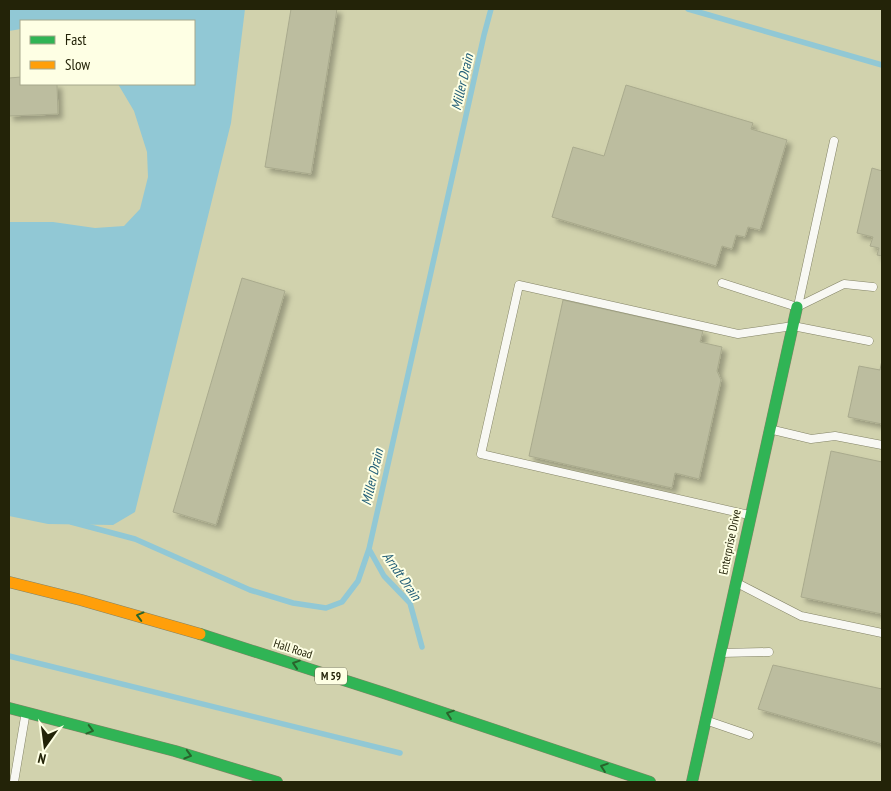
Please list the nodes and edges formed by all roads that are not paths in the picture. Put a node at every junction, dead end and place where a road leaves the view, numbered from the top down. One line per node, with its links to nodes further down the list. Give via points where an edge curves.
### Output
1 (834, 141): 4 (lane)
2 (722, 284): 4 (lane)
3 (872, 287): 4 (lane, via 844,284)
4 (797, 308): 5 (main road, Enterprise Drive)
5 (793, 326): 6 (lane); 7 (main road, Enterprise Drive); 9 (lane, via 738,334 519,284 481,454)
6 (869, 341)
7 (768, 428): 8 (lane, via 811,439 835,436); 9 (main road, Enterprise Drive)
8 (882, 445)
9 (750, 515): 11 (main road, Enterprise Drive)
10 (9, 582): 22 (main road, Hall Road / M 59, one-way to 10, via 176,626)
11 (736, 582): 12 (lane, via 802,616); 14 (main road, Enterprise Drive)
12 (882, 633)
13 (769, 652): 14 (lane)
14 (720, 653): 17 (main road, Enterprise Drive)
15 (9, 708): 16 (main road)
16 (26, 713): 19 (main road, one-way to 19); 20 (lane)
17 (706, 720): 18 (lane); 23 (main road, Enterprise Drive)
18 (749, 735)
19 (244, 777): 21 (main road)
20 (14, 782)
21 (277, 782)
22 (650, 782)
23 (692, 782)

